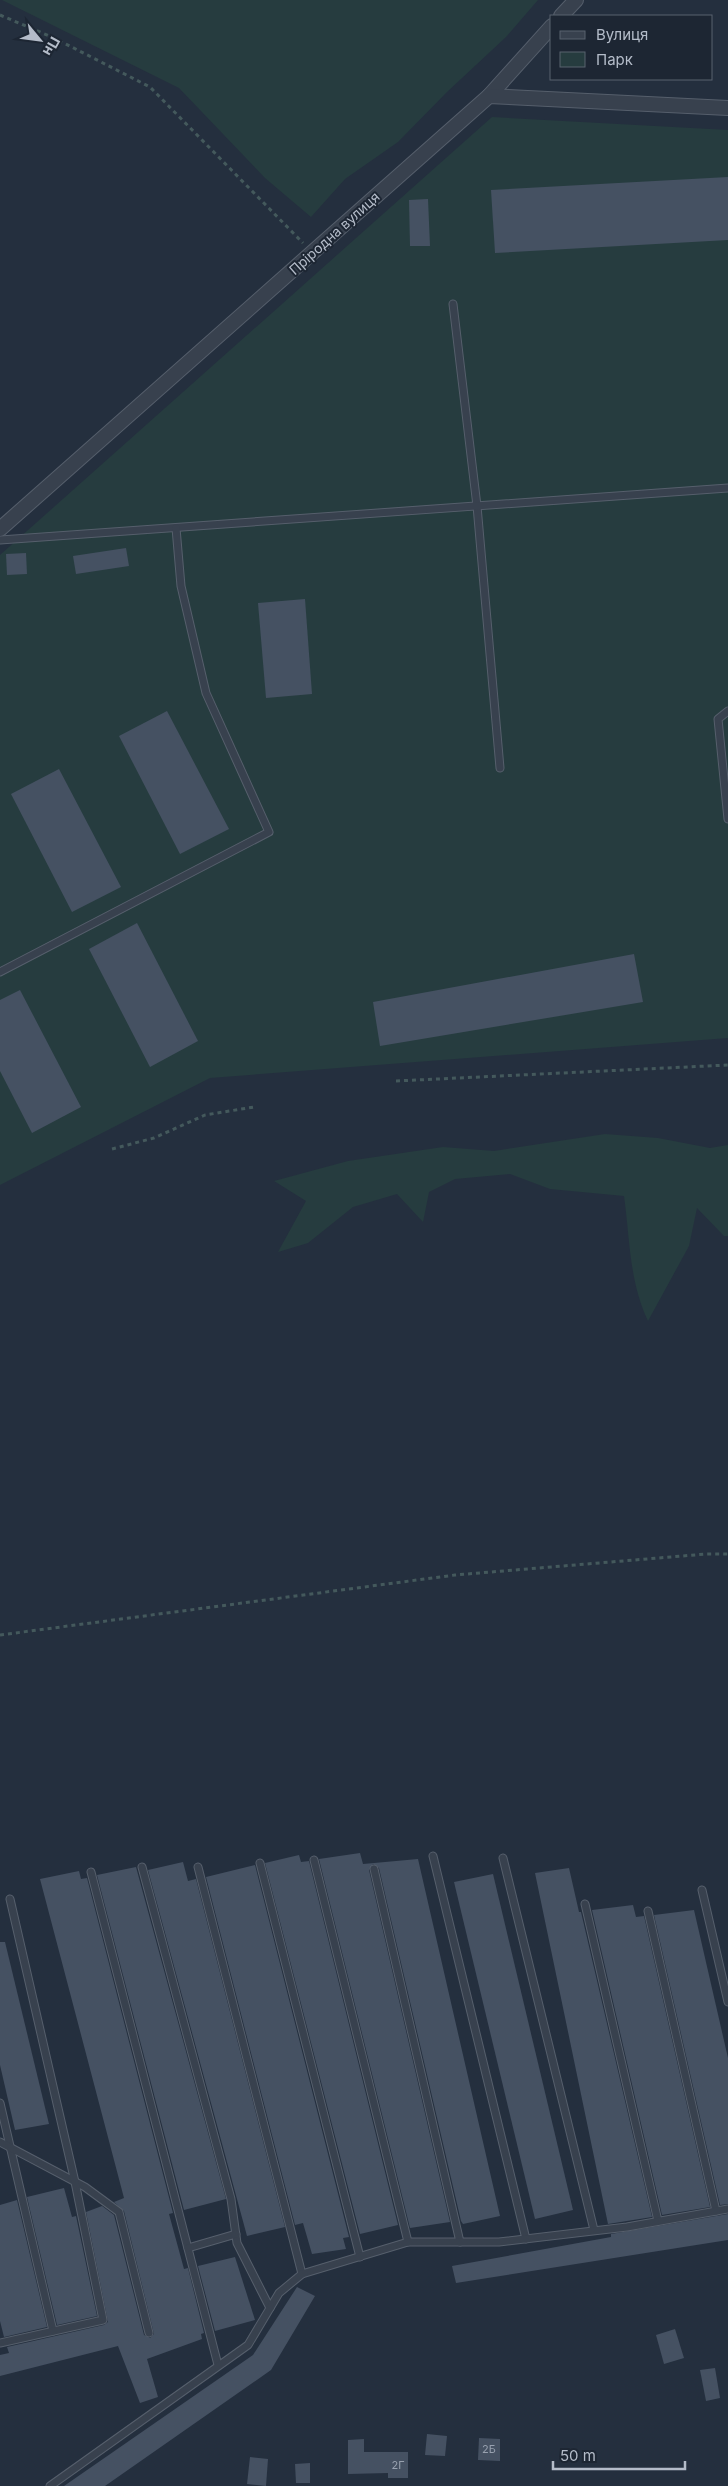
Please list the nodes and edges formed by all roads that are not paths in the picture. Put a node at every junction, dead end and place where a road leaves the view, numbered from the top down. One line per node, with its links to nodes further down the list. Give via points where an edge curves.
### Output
1 (576, 0): 2 (street)
2 (562, 15)
3 (550, 28): 4 (street, Пріродна вулиця)
4 (489, 96): 5 (street); 10 (street, Пріродна вулиця)
5 (728, 108)
6 (452, 304): 8 (lane)
7 (728, 488): 8 (lane)
8 (477, 506): 9 (lane); 13 (lane)
9 (176, 528): 11 (lane); 15 (lane, via 181,586 206,693 269,832)
10 (0, 529)
11 (0, 540)
12 (728, 711): 14 (lane, via 718,719)
13 (500, 768)
14 (728, 819)
15 (0, 972)
16 (433, 1856): 38 (lane)
17 (503, 1858): 36 (lane)
18 (314, 1860): 39 (lane)
19 (260, 1863): 42 (lane)
20 (142, 1867): 37 (lane, via 231,2199)
21 (198, 1867): 43 (lane)
22 (374, 1869): 40 (lane)
23 (91, 1872): 41 (lane)
24 (702, 1890): 28 (lane)
25 (10, 1899): 32 (lane)
26 (585, 1904): 35 (lane)
27 (648, 1911): 34 (lane)
28 (728, 2002)
29 (0, 2104): 31 (lane)
30 (0, 2142): 31 (lane)
31 (10, 2147): 32 (lane); 45 (lane)
32 (75, 2182): 45 (lane, via 103,2320); 46 (lane, via 119,2212)
33 (728, 2209): 34 (lane)
34 (716, 2211): 35 (lane)
35 (658, 2221): 36 (lane)
36 (594, 2230): 38 (lane)
37 (236, 2234): 41 (lane); 44 (lane)
38 (526, 2239): 40 (lane)
39 (408, 2242): 40 (lane); 42 (lane)
40 (460, 2242)
41 (188, 2248): 48 (lane)
42 (360, 2256): 43 (lane)
43 (302, 2274): 44 (lane, via 279,2293)
44 (270, 2308): 48 (lane, via 248,2344)
45 (52, 2331): 47 (lane)
46 (149, 2333)
47 (0, 2343)
48 (218, 2366): 49 (lane)
49 (50, 2486)

